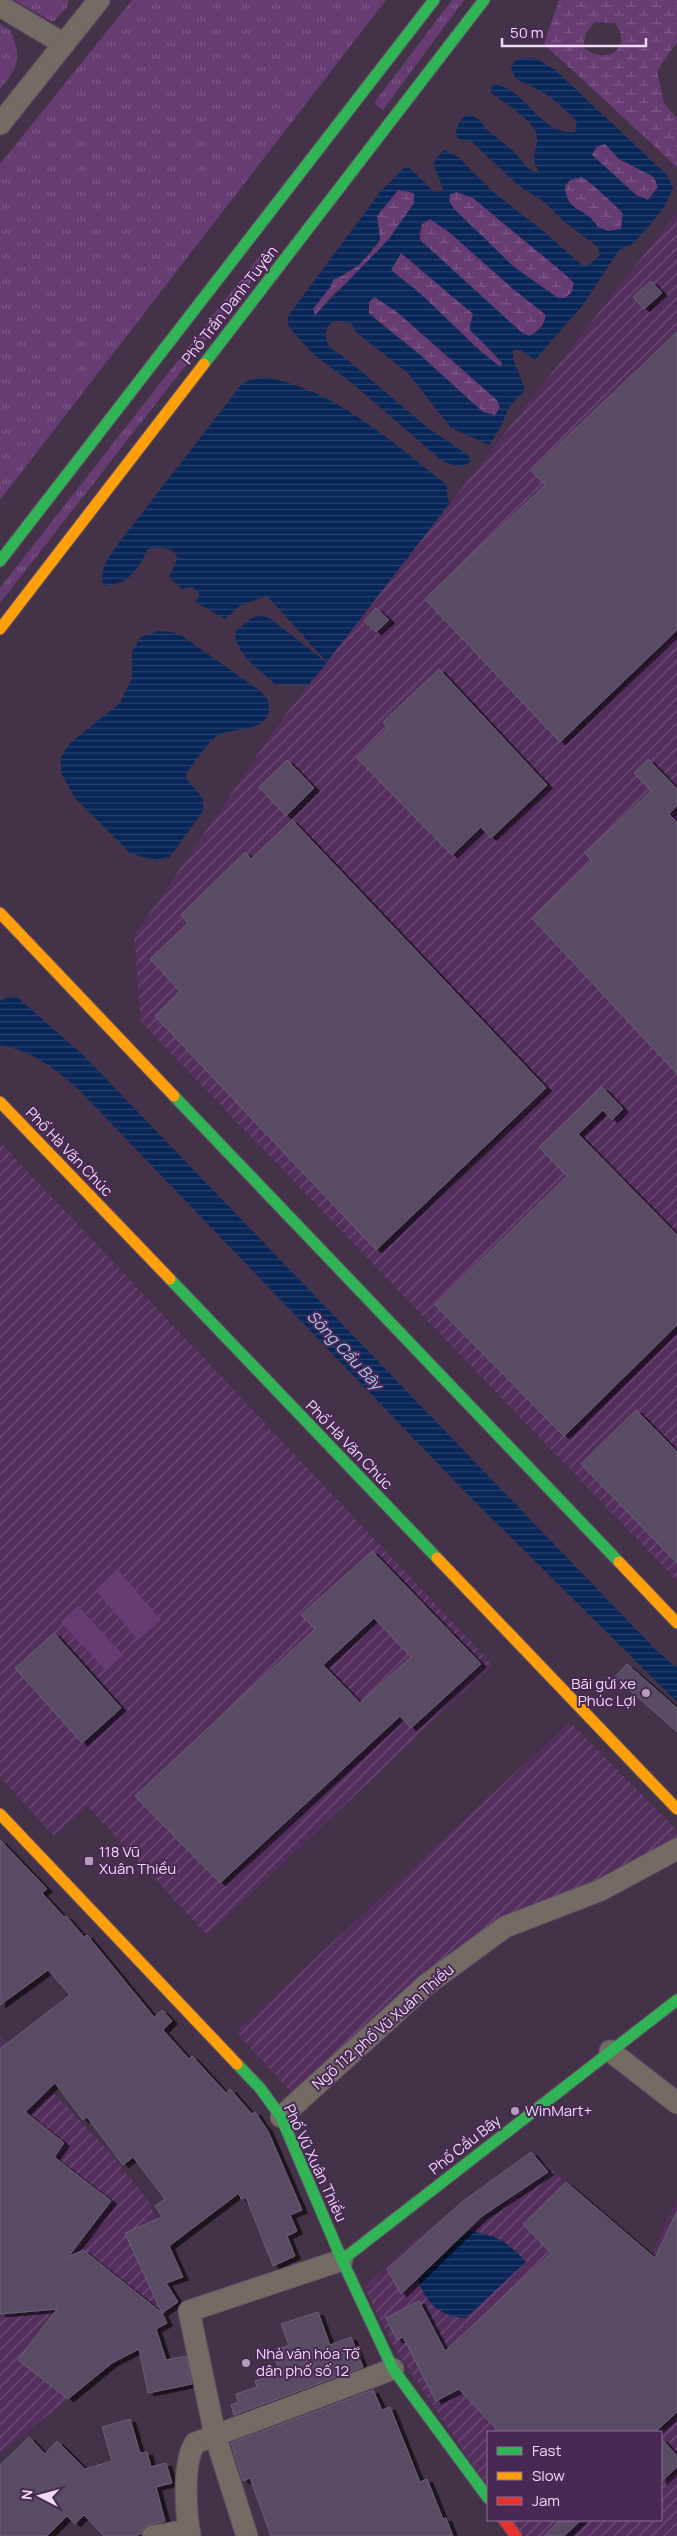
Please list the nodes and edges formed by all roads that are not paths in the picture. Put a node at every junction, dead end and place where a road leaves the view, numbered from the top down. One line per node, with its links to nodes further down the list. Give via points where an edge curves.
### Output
1 (99, 0): 5 (street)
2 (434, 0): 7 (main road, Phố Trần Danh Tuyên, via 295,188)
3 (484, 0): 8 (main road, Phố Trần Danh Tuyên, via 319,206)
4 (0, 6): 5 (street)
5 (64, 44): 6 (street)
6 (0, 124)
7 (0, 561)
8 (0, 629)
9 (0, 913): 11 (main road)
10 (0, 1102): 12 (main road, Phố Hà Văn Chúc)
11 (677, 1623)
12 (677, 1809)
13 (0, 1814): 18 (main road, Phố Vũ Xuân Thiều, via 260,2088)
14 (677, 1849): 18 (street, Ngõ 112 phố Vũ Xuân Thiều, via 601,1890 505,1927 426,1985)
15 (677, 2000): 16 (main road, Phố Cầu Bây)
16 (610, 2051): 17 (street); 19 (main road, Phố Cầu Bây)
17 (672, 2099)
18 (281, 2118): 19 (main road, Phố Vũ Xuân Thiều)
19 (342, 2260): 20 (main road, Phố Vũ Xuân Thiều); 21 (street, via 189,2311)
20 (393, 2369): 21 (street); 22 (main road, Phố Vũ Xuân Thiều)
21 (215, 2435): 24 (street, via 199,2440 192,2448 186,2501); 26 (street)
22 (487, 2497)
23 (505, 2521): 27 (main road)
24 (189, 2533): 25 (street)
25 (153, 2536)
26 (247, 2536)
27 (516, 2536)

